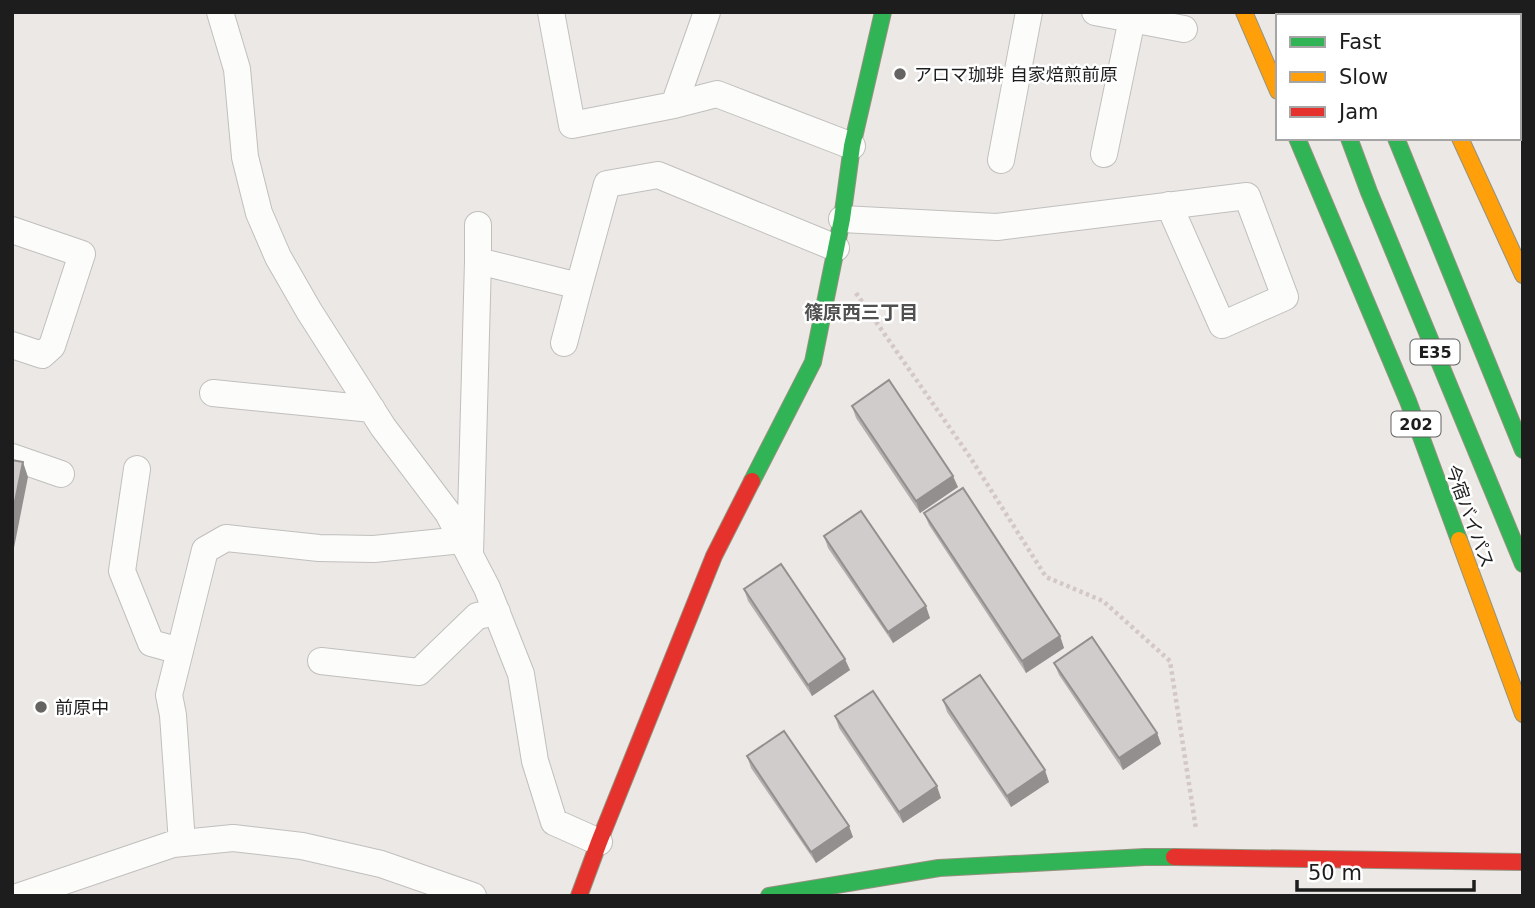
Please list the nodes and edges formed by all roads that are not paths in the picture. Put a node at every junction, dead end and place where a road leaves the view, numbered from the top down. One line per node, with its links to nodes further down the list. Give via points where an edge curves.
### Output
1 (220, 12): 31 (street, via 237,68 245,157 259,214 278,257)
2 (551, 12): 11 (street, via 572,125)
3 (707, 12): 11 (street)
4 (883, 12): 16 (main road)
5 (1029, 12): 18 (street)
6 (1095, 12): 8 (street)
7 (1244, 12): 10 (main road)
8 (1132, 19): 9 (street); 17 (street)
9 (1184, 29)
10 (1276, 86)
11 (674, 106): 16 (street, via 717,94)
12 (1298, 140): 41 (main road, 今宿バイパス / 202, via 1408,401)
13 (1350, 140): 37 (main road, E35)
14 (1397, 140): 32 (main road, E35)
15 (1461, 140): 25 (main road)
16 (852, 146): 20 (main road)
17 (1104, 154)
18 (1000, 160)
19 (1168, 205): 19 (street, via 1247,195 1284,297 1222,324); 20 (street, via 997,227)
20 (842, 219): 23 (main road)
21 (478, 225): 24 (street)
22 (12, 230): 28 (street, via 82,254 52,346 42,355)
23 (835, 255): 26 (street, via 658,175 607,184); 42 (main road, via 813,362 714,556)
24 (478, 261): 26 (street); 36 (street)
25 (1523, 275)
26 (579, 286): 27 (street)
27 (564, 343)
28 (12, 345)
29 (213, 393): 31 (street)
30 (233, 414): 31 (street)
31 (378, 418): 36 (street, via 448,513)
32 (1523, 450)
33 (12, 457): 35 (street)
34 (137, 469): 39 (street, via 122,571 151,643)
35 (61, 474)
36 (466, 548): 38 (street); 39 (street, via 320,548 226,538 205,550)
37 (1523, 564)
38 (497, 612): 40 (street, via 477,616 419,673); 42 (street, via 521,674 535,761 554,822)
39 (180, 651): 43 (street, via 169,695)
40 (321, 661)
41 (1523, 714)
42 (599, 842): 47 (main road)
43 (182, 843): 45 (street); 46 (street, via 233,838 302,846 381,864)
44 (1523, 862): 48 (main road, via 1145,857 939,868)
45 (20, 896)
46 (473, 896)
47 (579, 896)
48 (769, 896)

